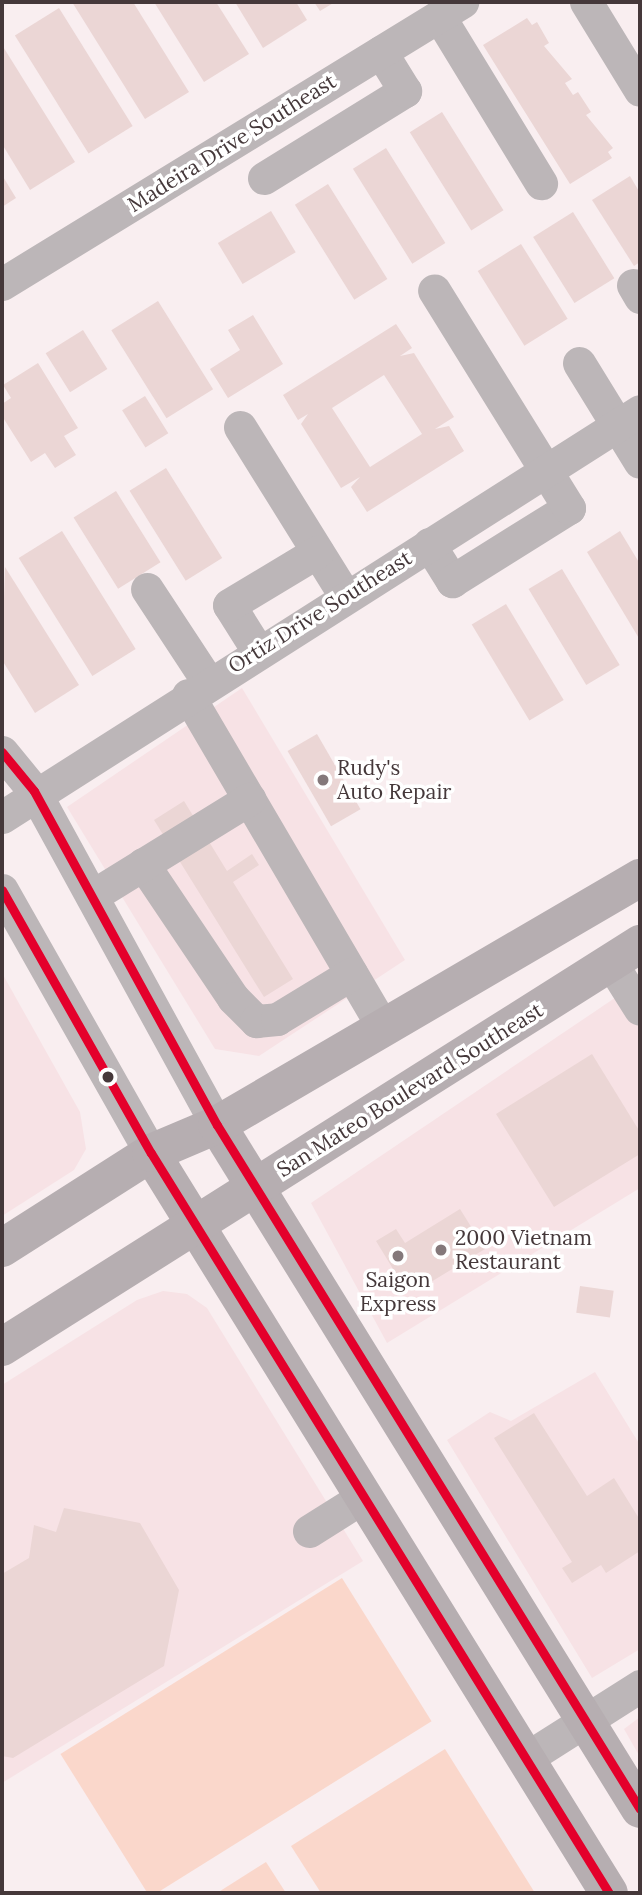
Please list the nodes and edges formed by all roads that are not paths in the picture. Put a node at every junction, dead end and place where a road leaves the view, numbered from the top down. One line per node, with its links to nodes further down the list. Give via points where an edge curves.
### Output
1 (586, 2): 4 (street)
2 (450, 9): 3 (street, Madeira Drive Southeast); 8 (street)
3 (381, 52): 5 (street, Madeira Drive Southeast); 7 (street, via 405,91)
4 (640, 90)
5 (317, 91): 6 (street, Madeira Drive Southeast); 7 (street)
6 (266, 122): 7 (street, via 277,170); 9 (street, Madeira Drive Southeast)
7 (341, 130)
8 (541, 183)
9 (2, 284)
10 (434, 290): 15 (street)
11 (579, 363): 12 (street)
12 (629, 419): 14 (street); 15 (street, Ortiz Drive Southeast)
13 (240, 426): 19 (street)
14 (640, 462)
15 (545, 471): 16 (street, Ortiz Drive Southeast); 18 (street, via 569,508)
16 (489, 506): 17 (street, Ortiz Drive Southeast); 18 (street)
17 (429, 544): 18 (street, via 452,581); 21 (street, Ortiz Drive Southeast)
18 (512, 544)
19 (317, 552): 21 (street); 22 (street, via 229,605)
20 (147, 589): 23 (street)
21 (345, 596): 22 (street, Ortiz Drive Southeast)
22 (258, 651): 23 (street, Ortiz Drive Southeast)
23 (198, 688): 25 (street, Ortiz Drive Southeast); 26 (street)
24 (2, 752): 25 (street)
25 (34, 791): 27 (street, Ortiz Drive Southeast); 31 (street)
26 (249, 799): 28 (street); 33 (street)
27 (2, 817)
28 (143, 864): 31 (street); 33 (street, via 233,998 256,1021 277,1019)
29 (640, 878): 35 (main road)
30 (2, 890): 37 (street)
31 (92, 896): 36 (street)
32 (626, 953): 34 (street); 38 (main road, San Mateo Boulevard Southeast)
33 (351, 974): 35 (street)
34 (640, 1009)
35 (383, 1028): 36 (main road)
36 (217, 1125): 37 (main road); 38 (main road)
37 (151, 1153): 39 (main road); 40 (main road)
38 (257, 1188): 39 (main road, San Mateo Boulevard Southeast); 45 (main road)
39 (196, 1225): 41 (main road, San Mateo Boulevard Southeast); 42 (main road)
40 (2, 1248)
41 (2, 1347)
42 (363, 1497): 43 (street); 46 (main road)
43 (309, 1531)
44 (640, 1686): 45 (street)
45 (585, 1722): 46 (street); 47 (main road)
46 (526, 1759): 48 (main road)
47 (640, 1809)
48 (609, 1893)

